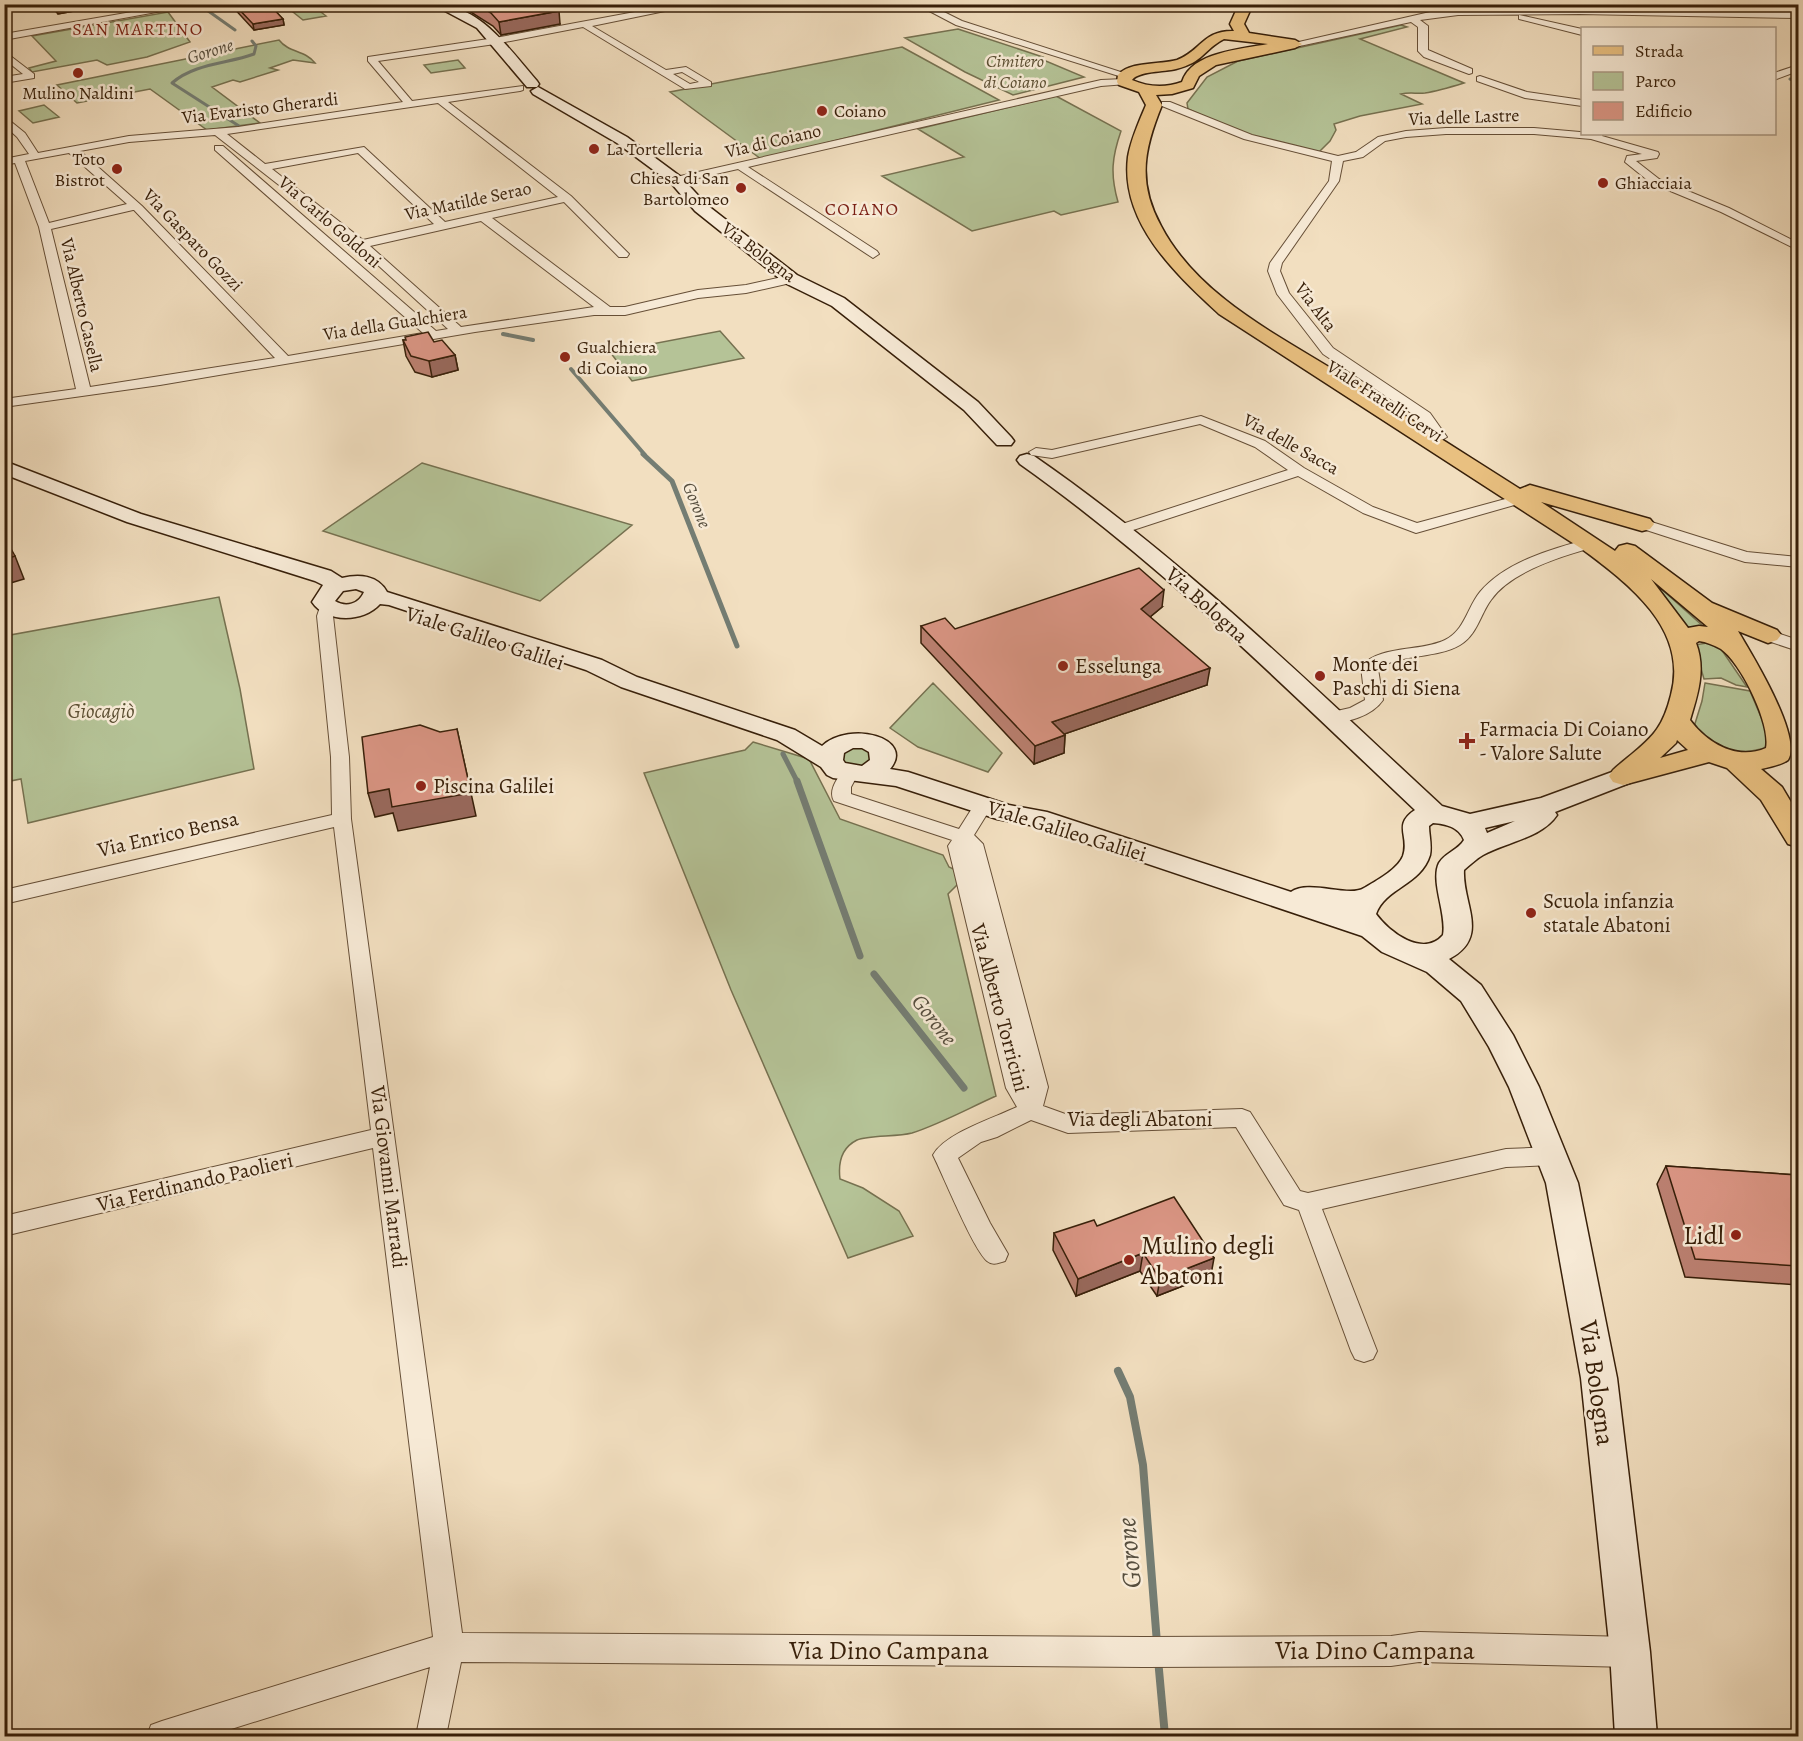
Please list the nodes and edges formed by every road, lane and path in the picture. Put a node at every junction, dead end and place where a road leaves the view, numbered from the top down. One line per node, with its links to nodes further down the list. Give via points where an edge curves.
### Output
1 (196, 4): 18 (street)
2 (438, 4): 19 (street, Via Bologna, via 481,25)
3 (695, 4): 14 (street)
4 (920, 4): 23 (street, via 959,23)
5 (1237, 4): 16 (main road)
6 (1246, 4): 17 (main road, via 1237,24)
7 (1467, 4): 11 (street)
8 (1473, 4): 9 (street)
9 (1486, 11): 10 (street); 11 (street)
10 (1509, 11): 12 (street); 15 (street, via 1550,26)
11 (1430, 15): 13 (street)
12 (1798, 15)
13 (1413, 19): 20 (street); 26 (street, via 1423,26 1423,51 1427,55)
14 (585, 25): 19 (street); 27 (street)
15 (1581, 32)
16 (1222, 35): 17 (main road); 25 (main road, via 1209,39 1200,53 1188,61)
17 (1243, 35): 21 (main road)
18 (4, 37)
19 (495, 41): 33 (street, Via Bologna); 38 (street, via 371,58)
20 (1295, 44): 21 (main road, Viale Fratelli Cervi)
21 (1261, 46): 35 (main road, Viale Fratelli Cervi, via 1202,64 1191,74 1188,85)
22 (4, 54): 31 (street, via 30,76)
23 (1085, 63): 25 (street); 29 (street)
24 (1798, 68): 28 (street)
25 (1144, 69): 29 (main road)
26 (1469, 71)
27 (665, 73): 27 (street, via 688,87 708,84 683,69)
28 (1779, 76): 32 (street)
29 (1124, 78): 34 (main road); 51 (street, Via di Coiano)
30 (1480, 79): 37 (street, via 1525,95)
31 (4, 80)
32 (1798, 81)
33 (530, 88): 36 (street, Via Evaristo Gherardi); 54 (street, Via Bologna, via 622,140)
34 (1145, 90): 35 (main road); 75 (main road, Viale Fratelli Cervi, via 1154,105 1143,131 1136,167 1142,208 1155,235 1180,267 1226,310)
35 (1170, 97): 48 (street, via 1248,137); 71 (main road, Viale Fratelli Cervi, via 1149,150 1147,168 1156,208 1195,267 1238,307)
36 (440, 100): 38 (street, Via Evaristo Gherardi); 55 (street, Via Matilde Serao)
37 (1581, 103)
38 (411, 105): 40 (street, Via Evaristo Gherardi)
39 (4, 119): 46 (street)
40 (238, 130): 41 (street, Via Evaristo Gherardi); 50 (street, Via Carlo Goldoni)
41 (218, 132): 42 (street, Via Evaristo Gherardi); 52 (street, Via Carlo Goldoni)
42 (205, 133): 45 (street, Via Evaristo Gherardi, via 129,139); 67 (street, Via Carlo Goldoni)
43 (1581, 134): 48 (street, Via delle Lastre, via 1534,131 1406,134 1382,139 1359,155)
44 (1595, 135): 61 (street, Via delle Lastre, via 1654,154 1631,158 1630,162 1655,181 1725,210)
45 (71, 149): 46 (street, Via Evaristo Gherardi); 56 (street, Via Gasparo Gozzi)
46 (35, 156): 47 (street, Via Evaristo Gherardi)
47 (19, 159): 49 (street, Via Evaristo Gherardi); 59 (street, Via Alberto Casella)
48 (1338, 159): 71 (street, Via Alta, via 1334,181 1276,263 1276,281 1328,351 1425,416)
49 (4, 162)
50 (280, 164): 52 (street, Via Carlo Goldoni); 53 (street, Via Carlo Goldoni); 58 (street, via 360,149)
51 (740, 166): 54 (street, Via di Coiano); 63 (street)
52 (265, 167): 60 (street, Via Carlo Goldoni)
53 (297, 178)
54 (676, 180): 64 (street, Via Bologna, via 701,208)
55 (567, 198): 57 (street, Via Matilde Serao); 62 (street, Via Matilde Serao)
56 (135, 206): 59 (street, Via Alberto Casella); 68 (street, Via Gasparo Gozzi)
57 (483, 217): 58 (street, Via Matilde Serao); 65 (street)
58 (442, 225): 60 (street, Via Matilde Serao)
59 (45, 226): 69 (street, Via Alberto Casella)
60 (373, 241): 66 (street, Via Carlo Goldoni)
61 (1798, 247)
62 (623, 254)
63 (873, 254)
64 (791, 279): 65 (street, Via della Gualchiera, via 625,311); 72 (street, Via Bologna, via 838,302 971,406 1004,441 996,445 995,454 1009,460)
65 (607, 311): 66 (street, Via della Gualchiera)
66 (466, 326): 67 (street, Via della Gualchiera)
67 (434, 336): 68 (street, Via della Gualchiera)
68 (284, 359): 69 (street, Via della Gualchiera)
69 (84, 392): 70 (street, Via della Gualchiera)
70 (4, 403)
71 (1440, 437): 75 (main road, Viale Fratelli Cervi)
72 (1032, 456): 74 (street, Via delle Sacca, via 1201,420 1260,444); 77 (street, Via Bologna)
73 (4, 467): 81 (street, via 134,518 229,549 238,557 313,585)
74 (1299, 471): 75 (street, Via delle Sacca, via 1368,510 1416,528); 77 (street)
75 (1525, 495): 76 (main road); 78 (main road, Viale Fratelli Cervi); 79 (main road, Viale Fratelli Cervi)
76 (1642, 524): 78 (main road, via 1613,524 1609,530); 80 (street, via 1745,557)
77 (1121, 529): 86 (street, Via Bologna)
78 (1616, 543): 82 (main road, Viale Fratelli Cervi)
79 (1590, 544): 84 (main road, Viale Fratelli Cervi, via 1635,577 1674,623); 86 (street, via 1535,563 1506,579 1488,593 1457,641 1376,661 1369,667 1372,704)
80 (1798, 562)
81 (341, 603): 90 (street, Viale Galileo Galilei, via 384,606 588,671 609,674 786,735); 95 (street, Via Giovanni Marradi)
82 (1699, 605): 83 (main road); 84 (main road, Viale Fratelli Cervi)
83 (1768, 634): 84 (main road); 85 (street)
84 (1714, 637): 87 (main road, Viale Fratelli Cervi, via 1687,657 1688,680); 88 (main road, Viale Fratelli Cervi, via 1749,667 1782,736)
85 (1798, 646)
86 (1334, 717): 94 (street, Via Bologna)
87 (1676, 720): 89 (main road, via 1692,742); 91 (main road, Viale Fratelli Cervi, via 1666,737)
88 (1779, 753): 89 (main road, via 1767,760); 92 (main road, Viale Fratelli Cervi, via 1781,777)
89 (1725, 758): 91 (main road); 98 (main road, via 1772,794)
90 (848, 770): 93 (street, Viale Galileo Galilei, via 898,778); 96 (street, via 842,797)
91 (1623, 776): 97 (street, via 1571,797 1523,828)
92 (1798, 804)
93 (983, 806): 96 (street, Via Alberto Torricini); 99 (street, Viale Galileo Galilei, via 1038,818)
94 (1426, 818): 97 (street, via 1450,816); 101 (street, via 1418,854 1411,866 1401,878)
95 (342, 819): 100 (street, Via Enrico Bensa); 107 (street, Via Giovanni Marradi)
96 (964, 837): 106 (street, Via Alberto Torricini, via 958,846 1017,1088)
97 (1469, 837): 103 (street, via 1449,874 1460,925)
98 (1798, 837)
99 (1268, 895): 101 (street); 102 (street, Viale Galileo Galilei)
100 (4, 897)
101 (1367, 900): 102 (street, via 1362,914)
102 (1369, 928): 104 (street, via 1383,940)
103 (1454, 944): 104 (street, via 1434,953); 105 (street, via 1490,1006)
104 (1412, 954): 105 (street, via 1437,965 1471,993)
105 (1502, 1043): 108 (street, Via Bologna)
106 (1030, 1111): 109 (street, Via degli Abatoni, via 1068,1124 1242,1118 1292,1198); 111 (street, via 975,1134 945,1155)
107 (384, 1136): 110 (street, Via Ferdinando Paolieri); 113 (street, Via Giovanni Marradi)
108 (1552, 1156): 109 (street, via 1506,1158); 114 (street, Via Bologna, via 1562,1183 1599,1378)
109 (1308, 1203): 112 (street)
110 (4, 1226)
111 (996, 1254)
112 (1364, 1351)
113 (449, 1647): 114 (street, Via Dino Campana, via 1144,1652 1391,1651 1419,1647); 115 (street, Via Dino Campana); 116 (street, Via Giovanni Marradi)
114 (1630, 1652): 117 (street, Via Bologna)
115 (162, 1737)
116 (431, 1737)
117 (1636, 1737)

